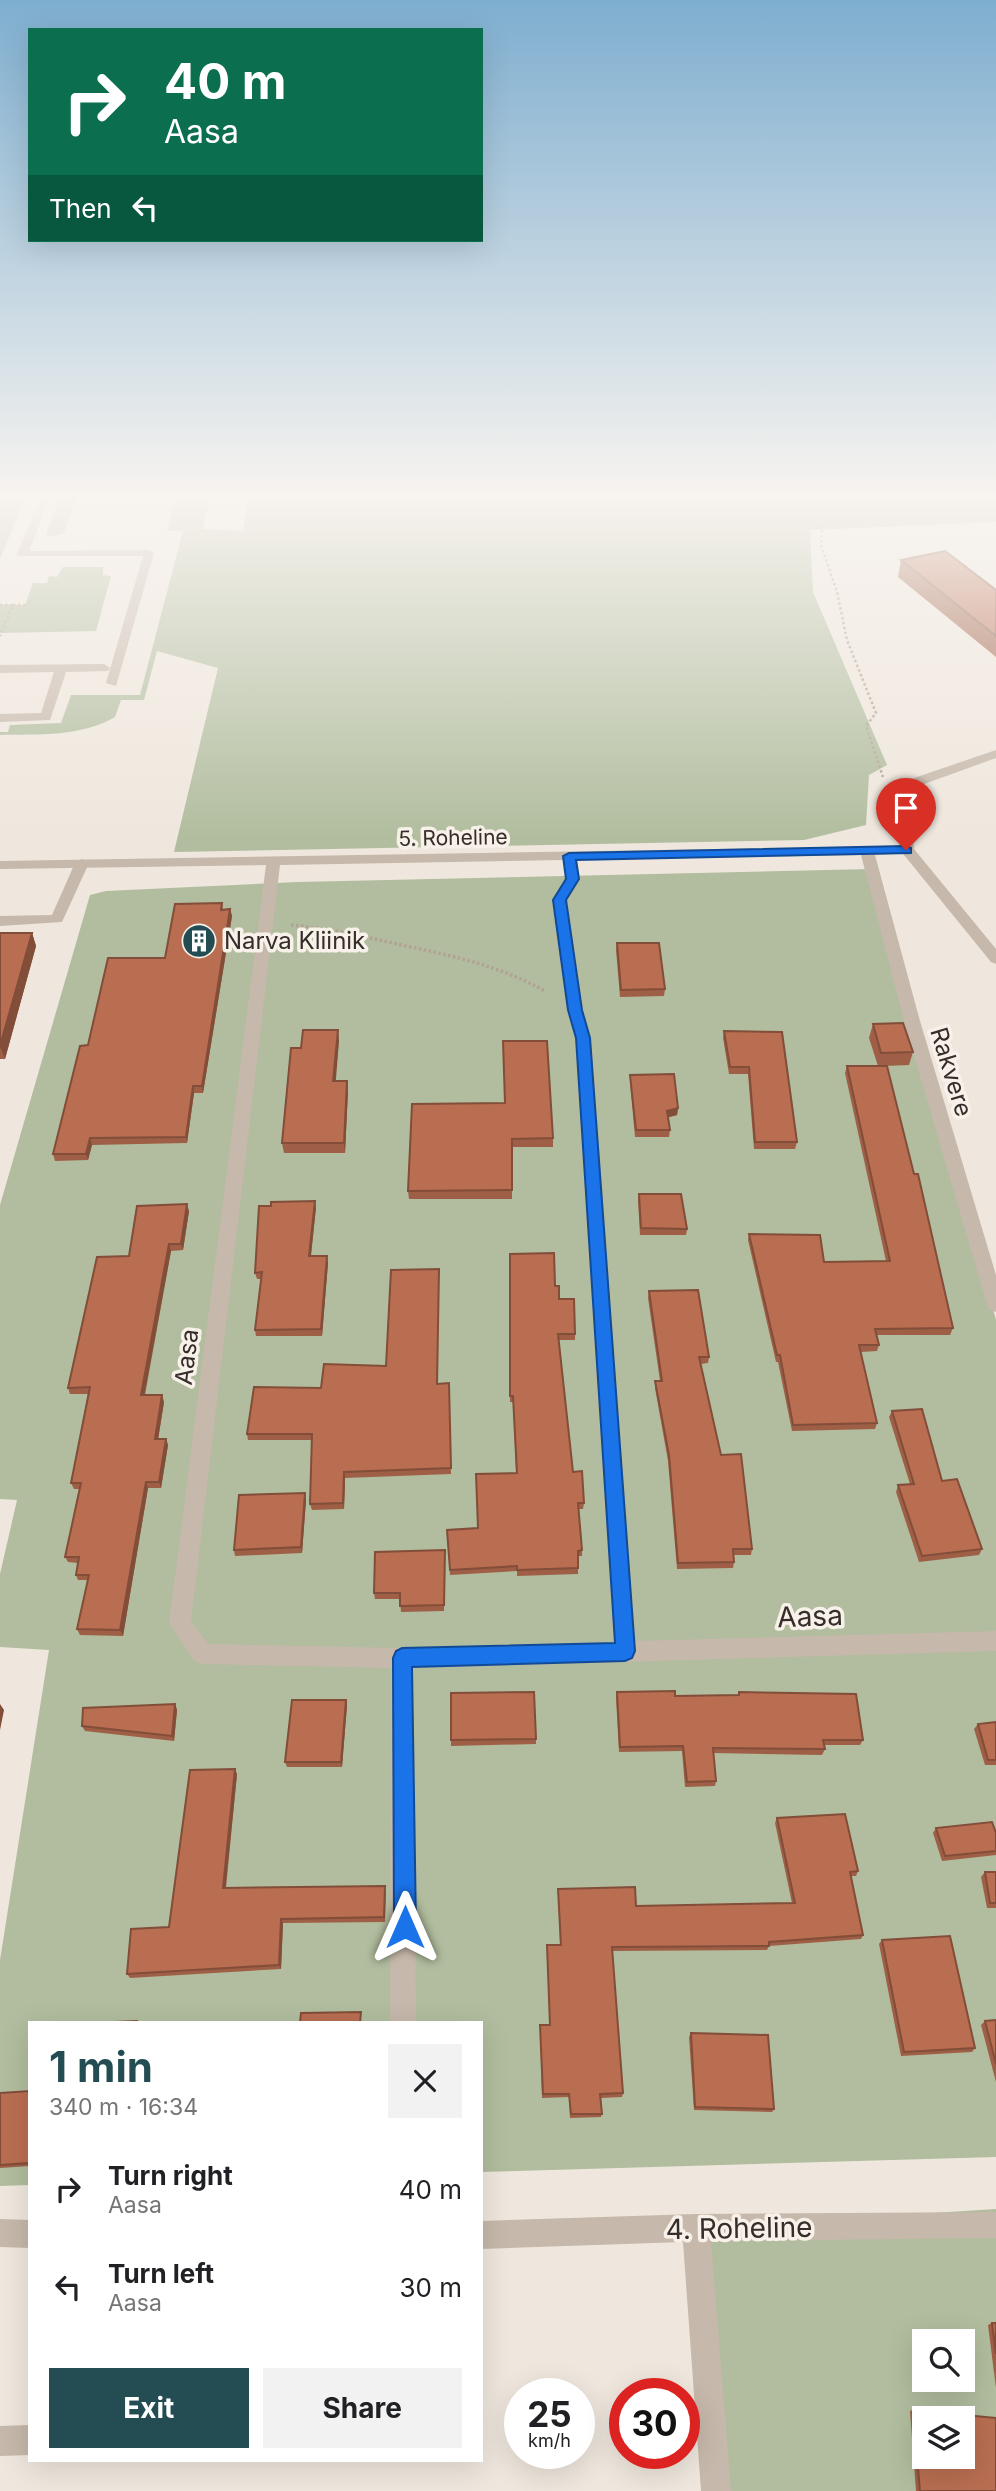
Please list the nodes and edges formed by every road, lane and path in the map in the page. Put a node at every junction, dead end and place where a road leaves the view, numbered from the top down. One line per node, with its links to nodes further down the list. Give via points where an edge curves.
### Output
1 (12, 607): 4 (path)
2 (134, 607): 8 (street)
3 (840, 607): 11 (path, via 847,640 876,713 866,726)
4 (0, 636)
5 (104, 668): 7 (street)
6 (0, 669): 7 (street)
7 (61, 669): 9 (street, via 46,718)
8 (112, 683)
9 (0, 718)
10 (996, 754): 12 (street, via 919,781 902,792)
11 (886, 780)
12 (906, 850): 13 (street, 5. Roheline); 20 (street)
13 (867, 852): 14 (street, 5. Roheline); 22 (street, Rakvere)
14 (569, 856): 15 (street, 5. Roheline); 21 (street, via 573,879 559,900)
15 (273, 862): 16 (street, 5. Roheline); 19 (street, Aasa)
16 (82, 863): 17 (street, 5. Roheline); 18 (street, via 57,919)
17 (0, 865)
18 (0, 921)
19 (266, 924): 21 (path, via 318,927 473,960 528,981); 25 (street, Aasa, via 180,1623 202,1654)
20 (996, 959)
21 (575, 1010): 24 (street, via 583,1038)
22 (996, 1305)
23 (996, 1641): 24 (street, Aasa)
24 (625, 1651): 25 (street, Aasa)
25 (402, 1658): 26 (street)
26 (403, 2021)
27 (996, 2225): 28 (street, 4. Roheline)
28 (696, 2228): 31 (street, 4. Roheline); 34 (street)
29 (0, 2234): 30 (street)
30 (28, 2234)
31 (483, 2235)
32 (28, 2440): 33 (street)
33 (0, 2441)
34 (716, 2491)

